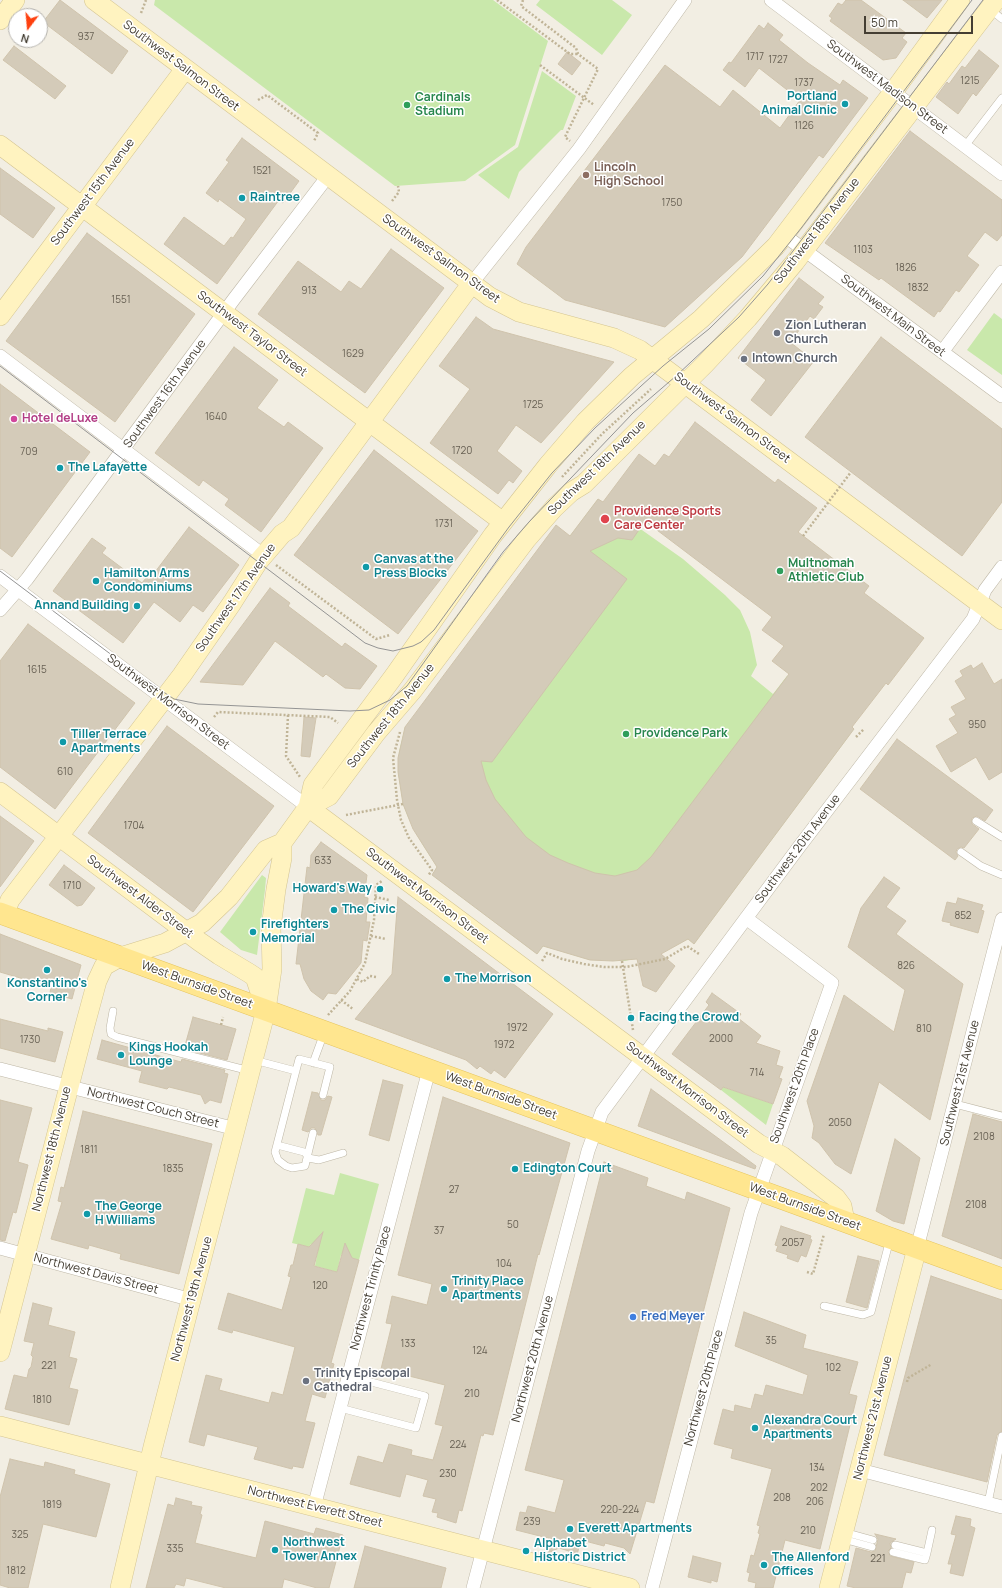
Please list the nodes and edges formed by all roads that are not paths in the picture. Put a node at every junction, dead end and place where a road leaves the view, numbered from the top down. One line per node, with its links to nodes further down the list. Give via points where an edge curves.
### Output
1 (15, 0): 7 (street)
2 (94, 0): 8 (street, Southwest Salmon Street)
3 (685, 0): 20 (street, via 579,149)
4 (771, 0): 9 (street, Southwest Madison Street)
5 (960, 0): 9 (street, Southwest 18th Avenue)
6 (996, 9): 11 (street, Southwest 18th Avenue)
7 (0, 20)
8 (185, 69): 15 (street, Southwest Salmon Street); 16 (street, Southwest 15th Avenue)
9 (893, 92): 11 (street, Southwest Madison Street); 17 (street, Southwest 18th Avenue)
10 (1002, 98): 13 (lane)
11 (914, 107): 13 (street, Southwest Madison Street); 18 (street, Southwest 18th Avenue)
12 (0, 145): 16 (street, Southwest Taylor Street)
13 (966, 146): 14 (street, Southwest Madison Street)
14 (1002, 174)
15 (328, 176): 20 (street, Southwest Salmon Street); 21 (street, Southwest 16th Avenue)
16 (82, 206): 21 (street, Southwest Taylor Street); 22 (street, Southwest 15th Avenue)
17 (784, 235): 18 (street, Southwest Main Street); 25 (street, Southwest 18th Avenue, via 759,264 706,315)
18 (804, 249): 23 (street, Southwest Main Street); 26 (street, Southwest 18th Avenue, via 748,318)
19 (1002, 272): 23 (street)
20 (472, 283): 25 (street, Southwest Salmon Street, via 490,297 519,312 614,338); 28 (street, Southwest 17th Avenue)
21 (224, 313): 28 (street, Southwest Taylor Street); 29 (street, Southwest 16th Avenue)
22 (0, 316)
23 (942, 352): 27 (street, Southwest Main Street)
24 (0, 356): 29 (street)
25 (653, 359): 26 (street, Southwest Salmon Street); 30 (street, Southwest 18th Avenue, via 585,422)
26 (686, 383): 35 (street, Southwest Salmon Street); 40 (street, Southwest 18th Avenue, via 584,484 554,508 526,540 414,690 376,732 329,796)
27 (1002, 396)
28 (369, 421): 30 (street, Southwest Taylor Street); 31 (street, Southwest 17th Avenue, via 291,528)
29 (124, 449): 31 (street); 34 (street, Southwest 16th Avenue)
30 (503, 522): 40 (street, Southwest 18th Avenue, via 313,785)
31 (263, 555): 38 (street, Southwest 17th Avenue)
32 (1002, 567): 35 (street, Southwest 20th Avenue, via 985,590)
33 (0, 576): 34 (street, Southwest Morrison Street)
34 (17, 589): 36 (street, Southwest 16th Avenue); 38 (street, Southwest Morrison Street)
35 (980, 603): 37 (street, Southwest Salmon Street); 48 (street, Southwest 20th Avenue, via 973,619)
36 (0, 610)
37 (1002, 620)
38 (164, 699): 40 (street, Southwest Morrison Street); 42 (street, Southwest 17th Avenue)
39 (0, 792): 42 (street, Southwest Alder Street)
40 (308, 807): 44 (street, Southwest 18th Avenue); 55 (street, Southwest Morrison Street)
41 (976, 821): 43 (lane)
42 (58, 836): 47 (street, Southwest 17th Avenue); 50 (street, Southwest Alder Street)
43 (1002, 837)
44 (282, 842): 50 (street, Southwest 18th Avenue, via 266,850 229,897 202,924); 52 (street, Northwest 19th Avenue, via 282,858 271,928 272,969)
45 (961, 852): 46 (lane, via 981,866)
46 (1002, 875)
47 (2, 914): 51 (main road, West Burnside Street)
48 (746, 918): 55 (street, Southwest 20th Avenue); 69 (street, Southwest 20th Place, via 832,983)
49 (1002, 919): 63 (street, Southwest 21st Avenue)
50 (187, 931): 51 (street, Southwest 18th Avenue, via 166,943); 52 (street, Southwest Alder Street, via 255,978)
51 (120, 957): 52 (main road, West Burnside Street); 61 (street, Northwest 18th Avenue, via 109,962 102,971)
52 (266, 1010): 54 (main road, West Burnside Street); 57 (street, Northwest 19th Avenue)
53 (113, 1011): 57 (lane, via 110,1028 111,1034 117,1037)
54 (321, 1030): 56 (lane); 59 (main road, West Burnside Street)
55 (642, 1056): 66 (street, Southwest 20th Avenue, via 602,1112); 69 (street, Southwest Morrison Street, via 759,1144)
56 (313, 1063): 60 (lane, via 299,1060); 62 (lane, via 330,1067)
57 (252, 1066): 60 (lane); 65 (street, Northwest 19th Avenue)
58 (0, 1069): 61 (street, Northwest Couch Street)
59 (429, 1070): 66 (main road, West Burnside Street); 82 (street, Northwest Trinity Place)
60 (296, 1071): 68 (lane)
61 (68, 1086): 65 (street, Northwest Couch Street); 77 (street, Northwest 18th Avenue)
62 (323, 1095)
63 (955, 1104): 64 (lane); 76 (street, Southwest 21st Avenue)
64 (1002, 1116)
65 (236, 1129): 79 (street, Northwest 19th Avenue)
66 (595, 1130): 72 (main road, West Burnside Street); 95 (street, Northwest 20th Avenue)
67 (313, 1133): 71 (lane)
68 (277, 1145): 71 (lane, via 304,1152); 71 (lane, via 276,1156 286,1166 301,1168 305,1166)
69 (772, 1150): 72 (street, Southwest 20th Place); 73 (street, Southwest Morrison Street, via 836,1198 842,1206)
70 (343, 1153): 71 (lane, via 318,1160)
71 (308, 1157)
72 (759, 1190): 73 (main road, West Burnside Street); 99 (street, Northwest 20th Place, via 748,1223)
73 (845, 1221): 74 (main road, West Burnside Street)
74 (890, 1238): 76 (main road, West Burnside Street); 80 (lane, via 871,1312 863,1315)
75 (0, 1248): 77 (street, Northwest Davis Street)
76 (917, 1248): 78 (main road, West Burnside Street); 87 (street, Northwest 21st Avenue)
77 (25, 1255): 79 (street, Northwest Davis Street); 81 (street, Northwest 18th Avenue)
78 (1002, 1279)
79 (192, 1300): 86 (street, Northwest 19th Avenue)
80 (824, 1306)
81 (0, 1352)
82 (348, 1376): 83 (street, Northwest Trinity Place); 83 (lane, via 425,1396 416,1428)
83 (340, 1408): 89 (street, Northwest Trinity Place)
84 (0, 1426): 86 (street, Northwest Everett Street)
85 (1002, 1436): 88 (lane)
86 (150, 1464): 89 (street, Northwest Everett Street); 96 (street, Northwest 19th Avenue)
87 (860, 1470): 88 (street); 92 (street, Northwest 21st Avenue)
88 (988, 1503): 90 (street)
89 (314, 1507): 95 (street, Northwest Everett Street)
90 (1002, 1507)
91 (932, 1530): 94 (lane, via 927,1553)
92 (843, 1536): 93 (lane); 100 (street, Northwest 21st Avenue)
93 (872, 1543)
94 (894, 1549)
95 (483, 1550): 97 (street, Northwest 20th Avenue); 98 (street, Northwest Everett Street)
96 (120, 1588)
97 (474, 1588)
98 (630, 1588)
99 (652, 1588)
100 (829, 1588)

